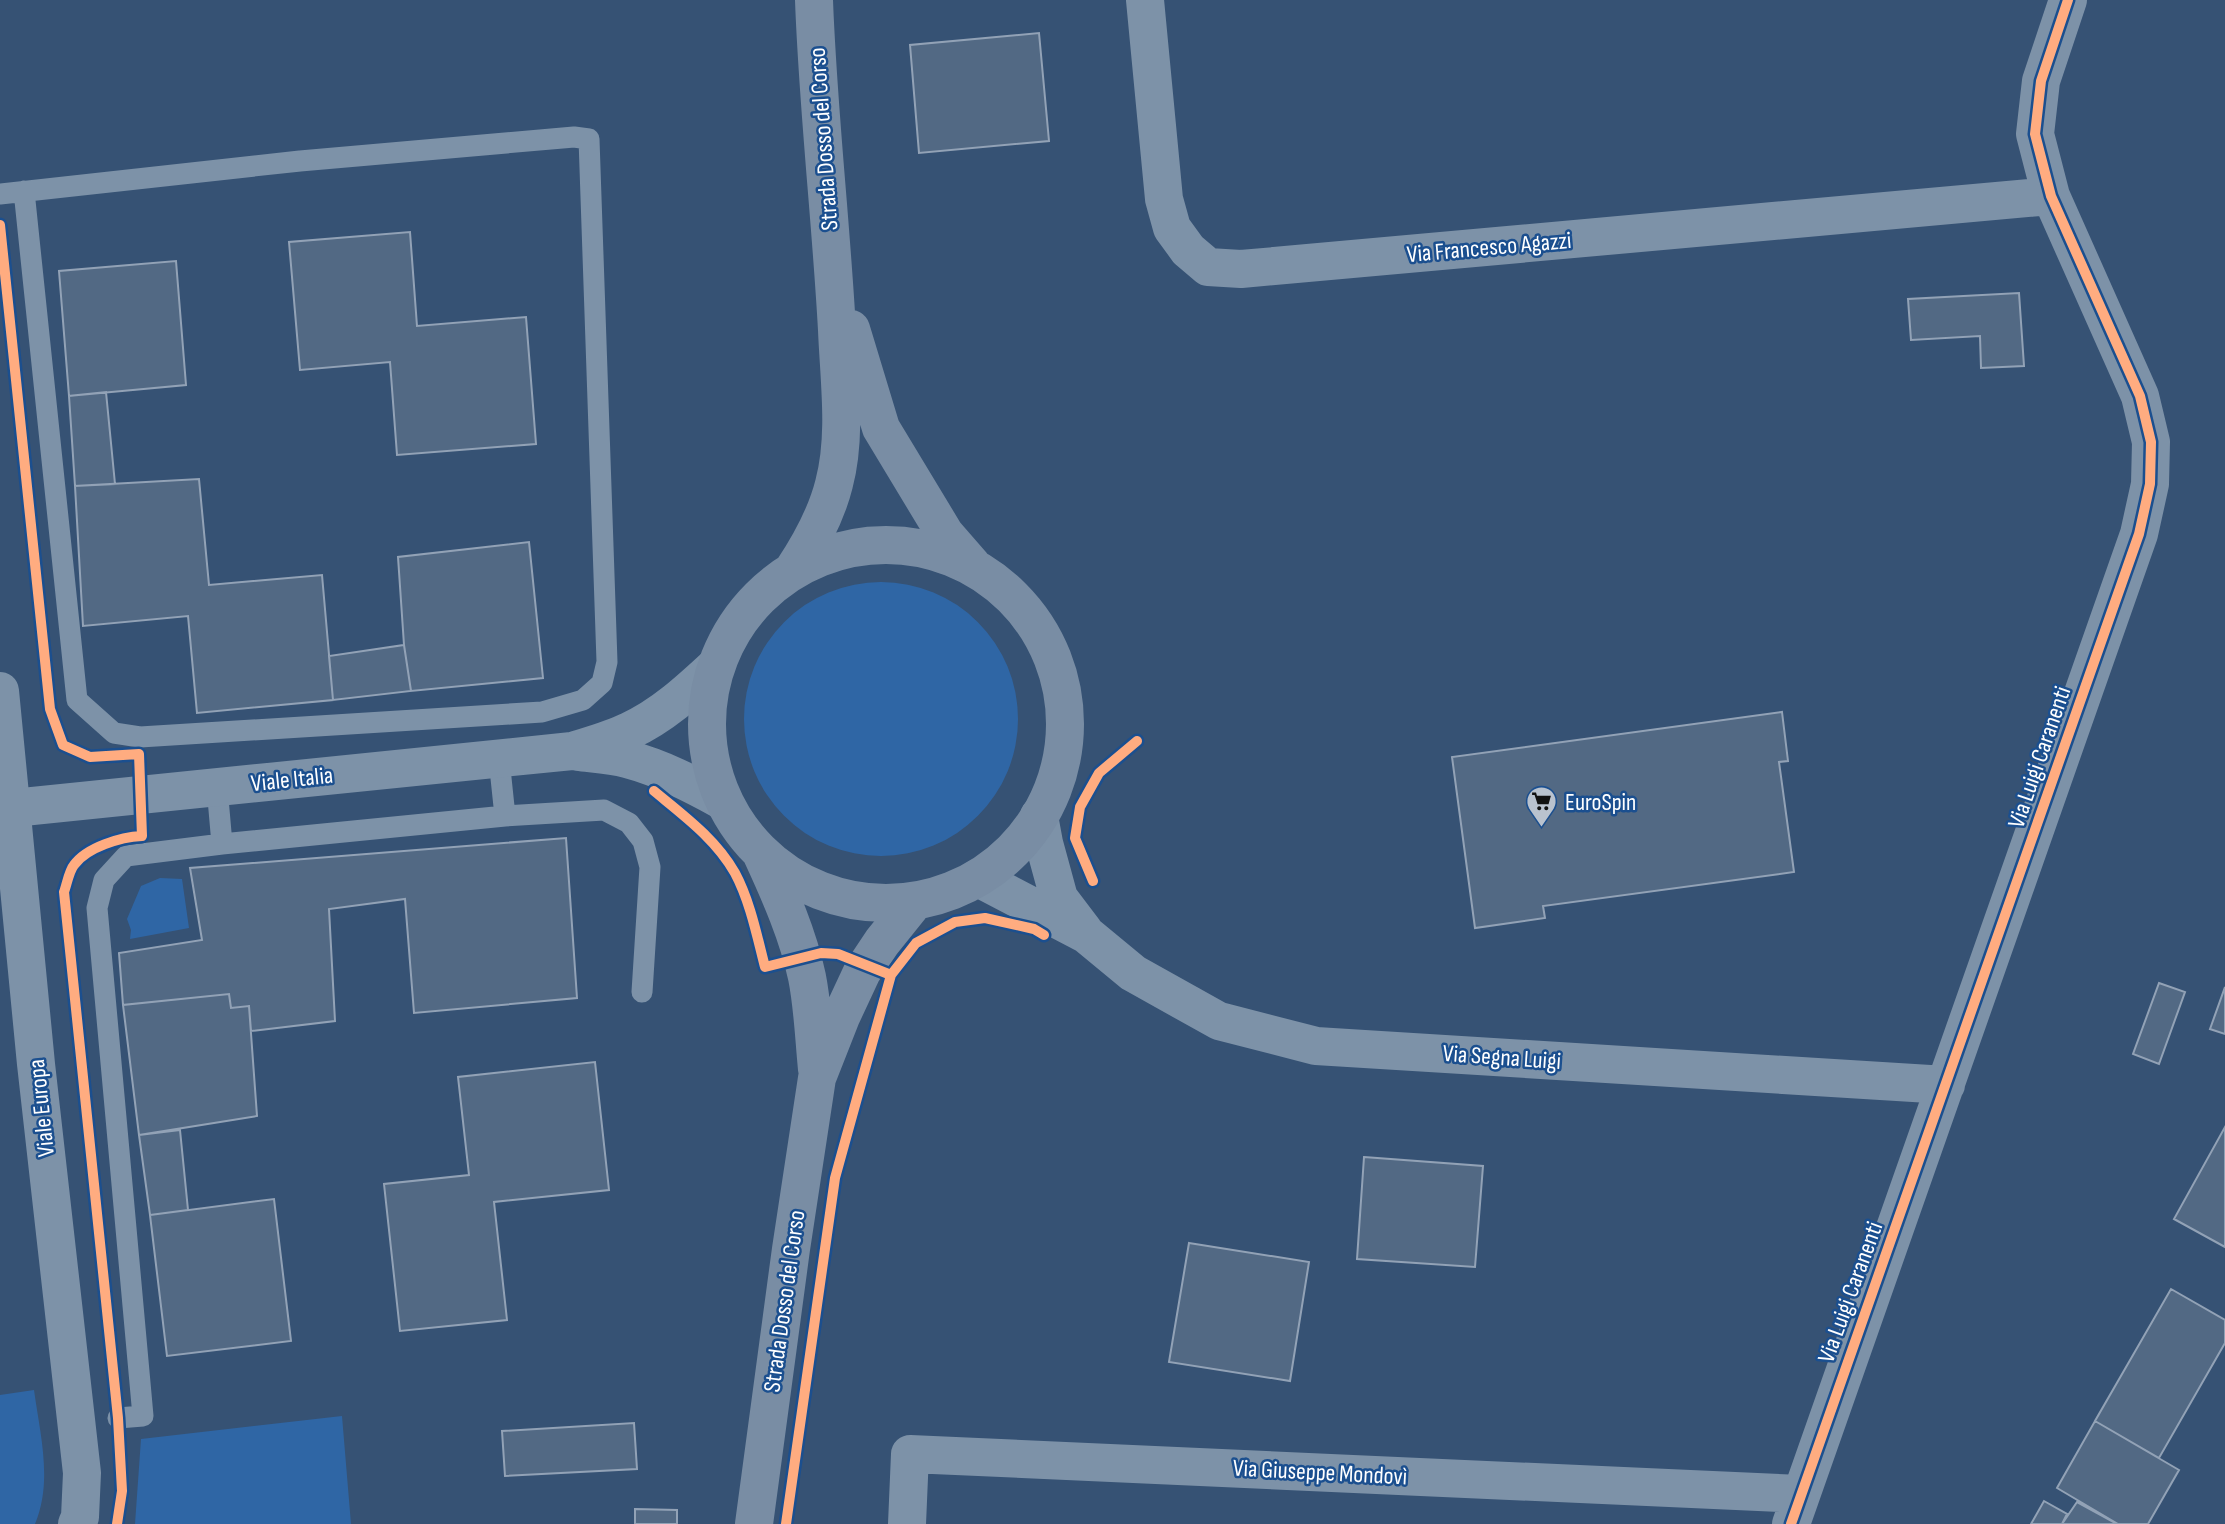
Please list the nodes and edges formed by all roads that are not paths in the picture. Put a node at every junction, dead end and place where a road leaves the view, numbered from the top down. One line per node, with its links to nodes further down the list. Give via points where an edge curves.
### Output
1 (814, 0): 7 (main road, Strada Dosso del Corso)
2 (1145, 0): 6 (street, Via Francesco Agazzi, via 1164,199 1172,228 1208,267 1241,269)
3 (2068, 0): 6 (street, Via Luigi Caranenti, via 2041,81 2035,134)
4 (24, 191): 4 (lane, via 300,161 589,139 607,662 602,683 583,700 542,712 140,737 114,733 98,721 77,700); 5 (lane)
5 (0, 194)
6 (2051, 195): 26 (street, Via Luigi Caranenti, via 2140,396 2151,442 2150,484 2139,534)
7 (834, 277): 8 (main road, Strada Dosso del Corso, via 881,428 946,534); 9 (main road, Strada Dosso del Corso, via 841,412 835,483 821,523)
8 (973, 567): 9 (main road, via 939,552 892,545 843,550); 18 (main road, via 1001,586 1025,611 1045,641 1057,671 1065,720 1064,748)
9 (793, 570): 10 (main road, via 743,617)
10 (716, 666): 12 (street, Viale Italia, via 656,716 628,732); 15 (main road, via 707,714 710,759)
11 (0, 691): 16 (street, Viale Europa)
12 (572, 751): 13 (street, Viale Italia); 15 (street, Viale Italia, via 625,758 693,784)
13 (499, 759): 14 (street, Viale Italia); 17 (lane)
14 (217, 787): 16 (street, Viale Italia); 19 (lane)
15 (723, 801): 20 (main road)
16 (13, 808): 29 (street, Viale Europa, via 36,1064 82,1473)
17 (505, 816): 19 (lane); 24 (lane, via 604,810 629,823 643,841 650,867)
18 (1039, 816): 21 (main road, via 1006,857); 23 (street, Via Segna Luigi, via 1059,898)
19 (222, 844): 27 (lane, via 126,856 104,880 97,908 143,1416)
20 (762, 854): 22 (main road, via 785,873 824,893 885,904); 25 (main road, Strada Dosso del Corso, via 783,901 807,977)
21 (978, 878): 22 (main road); 23 (street, Via Segna Luigi)
22 (915, 901): 25 (main road, Strada Dosso del Corso, via 862,972)
23 (1087, 935): 26 (street, Via Segna Luigi, via 1133,972 1219,1021 1316,1046)
24 (642, 992)
25 (817, 1078): 30 (main road, Strada Dosso del Corso)
26 (1946, 1085): 28 (street, Via Luigi Caranenti)
27 (118, 1418)
28 (1795, 1509): 31 (street, Via Giuseppe Mondovì, via 910,1454)
29 (77, 1524)
30 (754, 1524)
31 (906, 1524)

